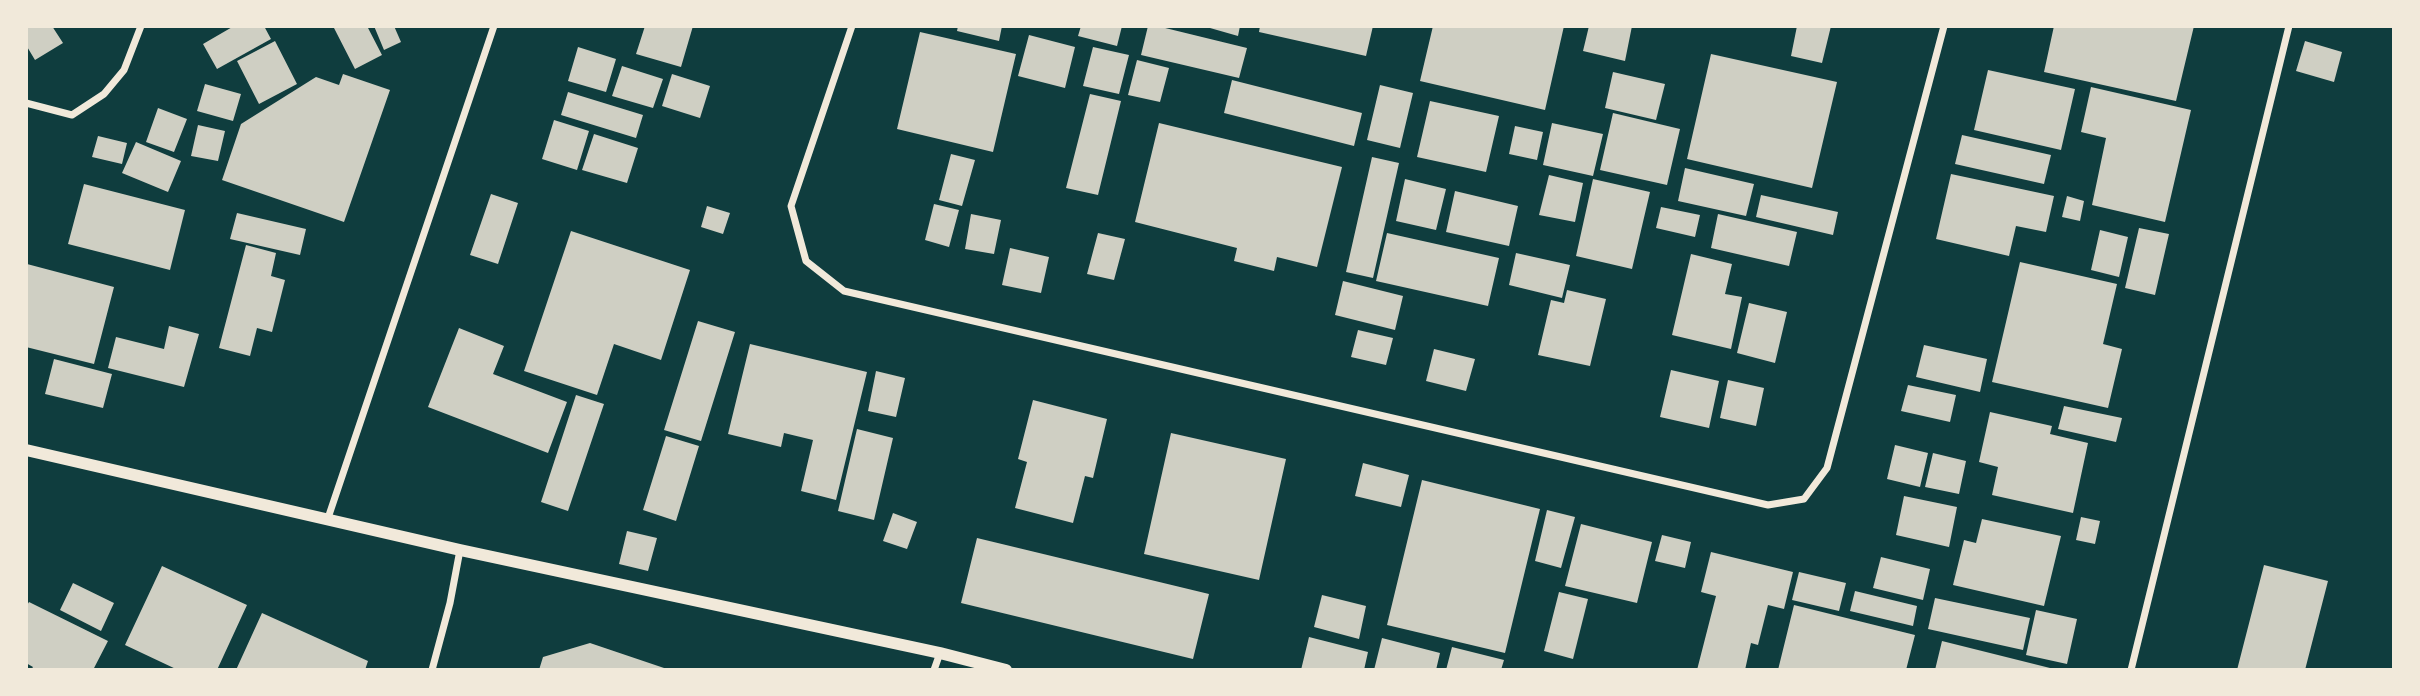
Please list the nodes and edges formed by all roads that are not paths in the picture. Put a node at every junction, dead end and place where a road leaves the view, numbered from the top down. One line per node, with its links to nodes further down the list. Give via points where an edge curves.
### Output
1 (141, 26): 6 (street, via 124,70 104,94 72,115)
2 (494, 26): 8 (street)
3 (852, 26): 4 (street, via 791,206 806,261 844,291 1768,505 1804,499 1827,468)
4 (1944, 26)
5 (2289, 26): 14 (street)
6 (26, 103)
7 (26, 450): 8 (street)
8 (328, 519): 9 (street)
9 (460, 550): 10 (street); 11 (street)
10 (940, 653): 12 (street); 13 (street)
11 (432, 670)
12 (934, 670)
13 (1006, 670)
14 (2131, 670)

